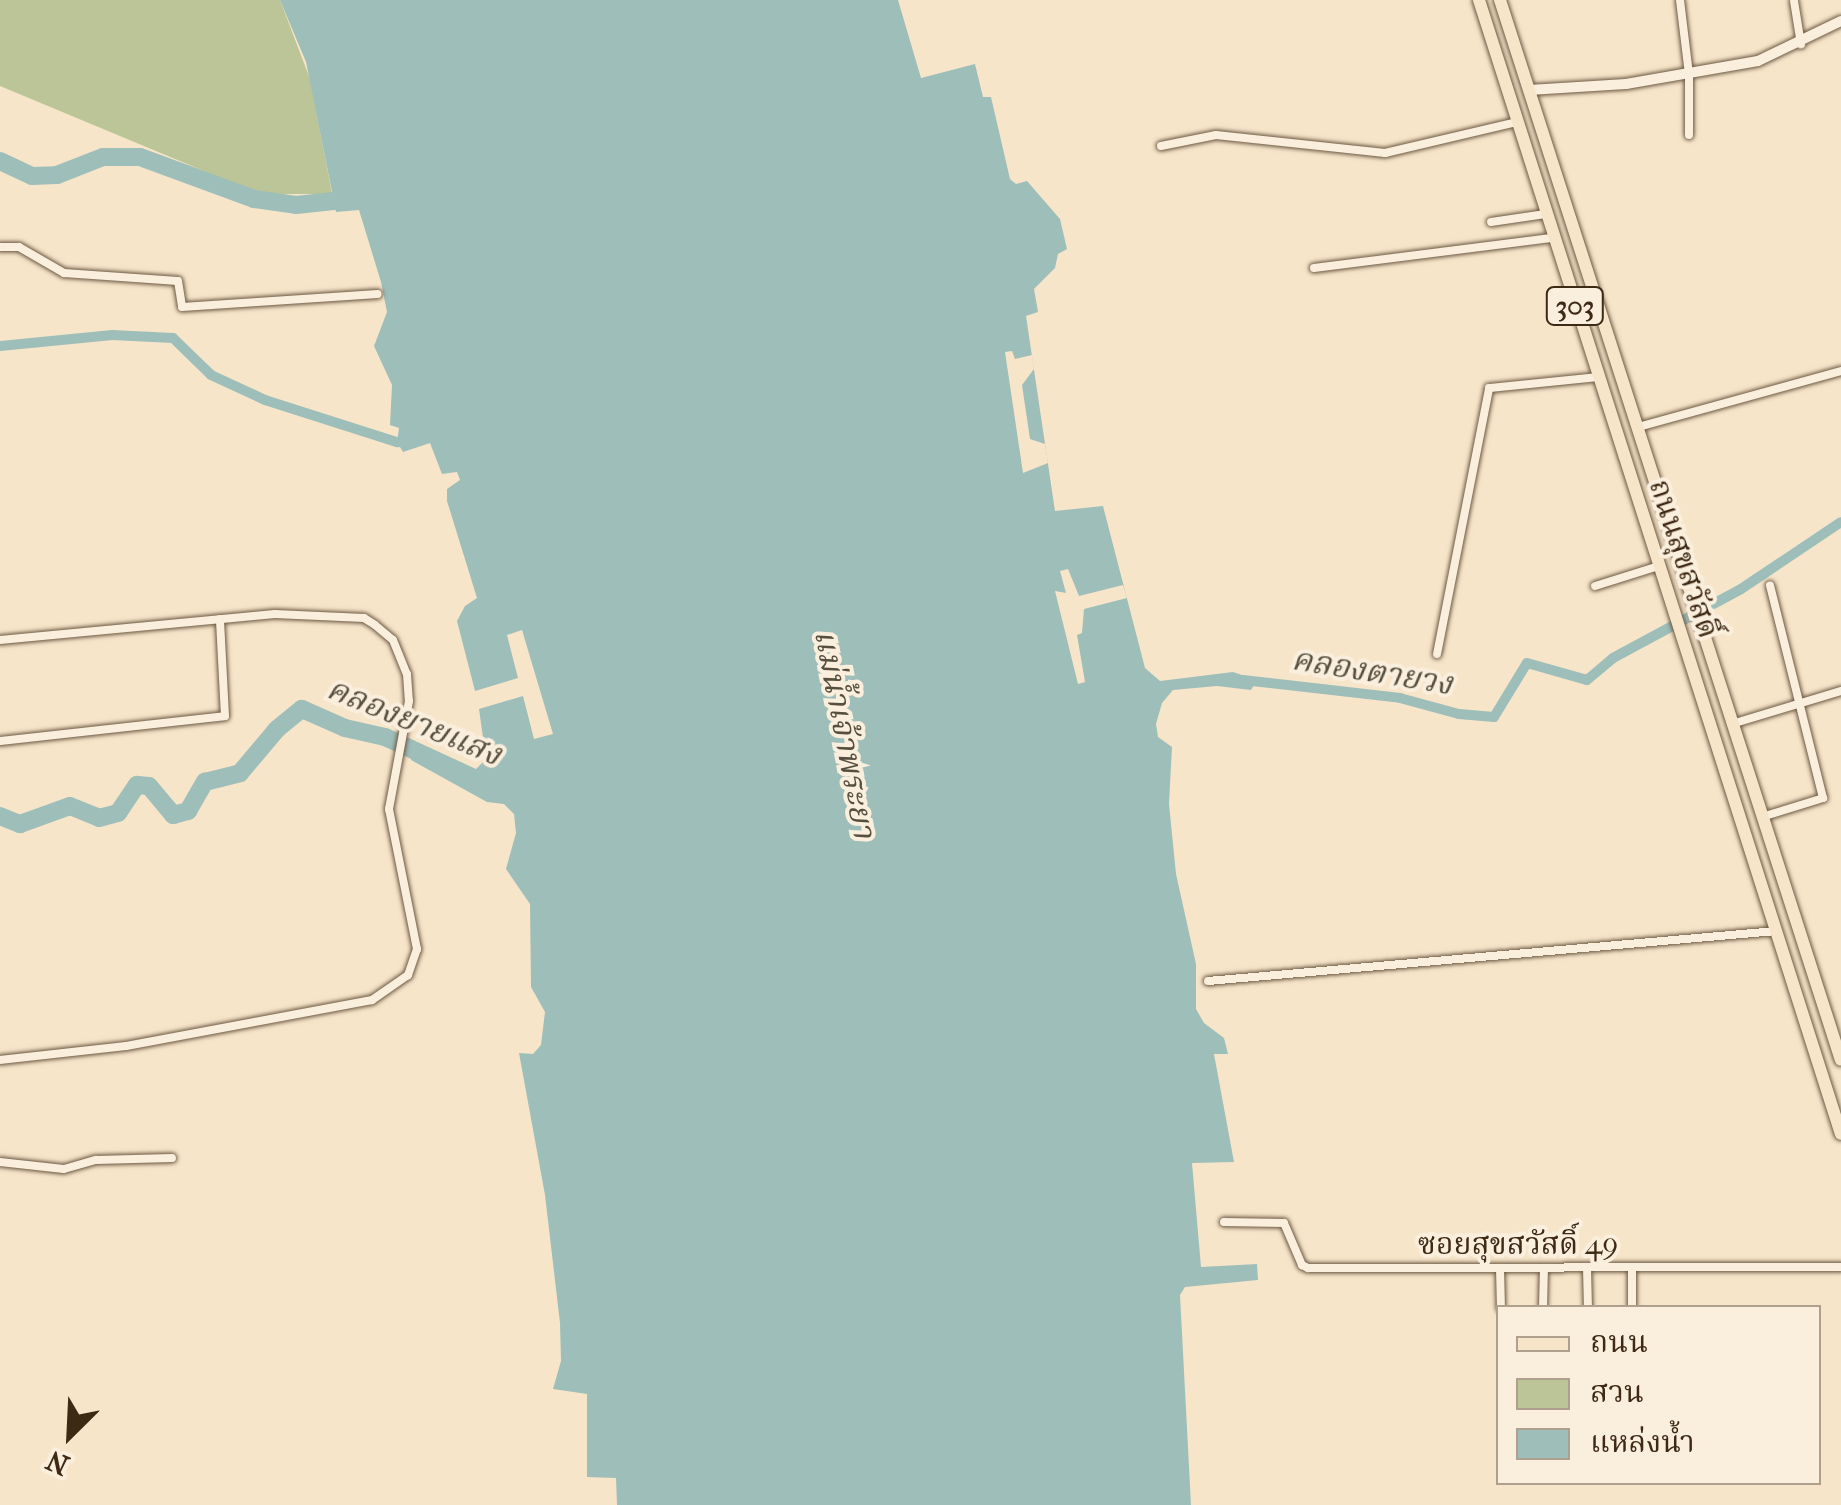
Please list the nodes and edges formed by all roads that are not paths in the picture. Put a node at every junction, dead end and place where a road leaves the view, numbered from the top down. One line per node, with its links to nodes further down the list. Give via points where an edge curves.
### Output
1 (1479, 0): 9 (main road, ถนนสุขสวัสดิ์ / 303)
2 (1500, 0): 8 (main road, ถนนสุขสวัสดิ์ / 303)
3 (1680, 0): 7 (street)
4 (1794, 1): 6 (street)
5 (1841, 20): 6 (street)
6 (1801, 44): 7 (street)
7 (1689, 74): 8 (street); 10 (street)
8 (1529, 90): 20 (main road, ถนนสุขสวัสดิ์ / 303)
9 (1517, 122): 11 (street, via 1385,153 1216,135); 12 (main road, ถนนสุขสวัสดิ์ / 303)
10 (1688, 134)
11 (1161, 146)
12 (1545, 214): 13 (street); 14 (main road, ถนนสุขสวัสดิ์ / 303)
13 (1490, 222)
14 (1553, 238): 16 (street); 19 (main road, ถนนสุขสวัสดิ์ / 303)
15 (0, 247): 17 (street, via 20,246 64,273 178,281 182,307)
16 (1314, 268)
17 (378, 294)
18 (1841, 371): 20 (street)
19 (1598, 377): 21 (main road, ถนนสุขสวัสดิ์ / 303); 26 (street, via 1489,388)
20 (1638, 428): 29 (main road, ถนนสุขสวัสดิ์ / 303)
21 (1660, 566): 23 (street); 30 (main road, ถนนสุขสวัสดิ์ / 303)
22 (1770, 585): 28 (street)
23 (1595, 586)
24 (220, 619): 25 (street); 31 (street, via 225,716); 35 (street, via 364,618 393,640 405,665 409,701 389,809 417,949 408,975 390,991 344,1006 144,1043)
25 (0, 640)
26 (1436, 654)
27 (1841, 690): 28 (street)
28 (1800, 704): 29 (street); 32 (street, via 1823,798)
29 (1735, 723): 30 (main road); 32 (main road, ถนนสุขสวัสดิ์ / 303)
30 (1713, 730): 33 (main road, ถนนสุขสวัสดิ์ / 303)
31 (0, 741)
32 (1765, 816): 36 (main road, ถนนสุขสวัสดิ์ / 303)
33 (1778, 931): 34 (street); 37 (main road, ถนนสุขสวัสดิ์ / 303)
34 (1208, 981)
35 (0, 1060)
36 (1841, 1060)
37 (1841, 1134)
38 (172, 1158): 39 (street, via 96,1160 64,1169)
39 (0, 1162)
40 (1224, 1222): 42 (street, ซอยสุขสวัสดิ์ 49, via 1284,1223 1308,1268)
41 (1841, 1267): 45 (street, ซอยสุขสวัสดิ์ 49)
42 (1500, 1268): 43 (street, ซอยสุขสวัสดิ์ 49); 46 (street)
43 (1544, 1268): 44 (street, ซอยสุขสวัสดิ์ 49); 47 (street)
44 (1587, 1268): 45 (street, ซอยสุขสวัสดิ์ 49); 48 (street)
45 (1632, 1268): 49 (street)
46 (1501, 1305)
47 (1543, 1305)
48 (1588, 1305)
49 (1632, 1305)

